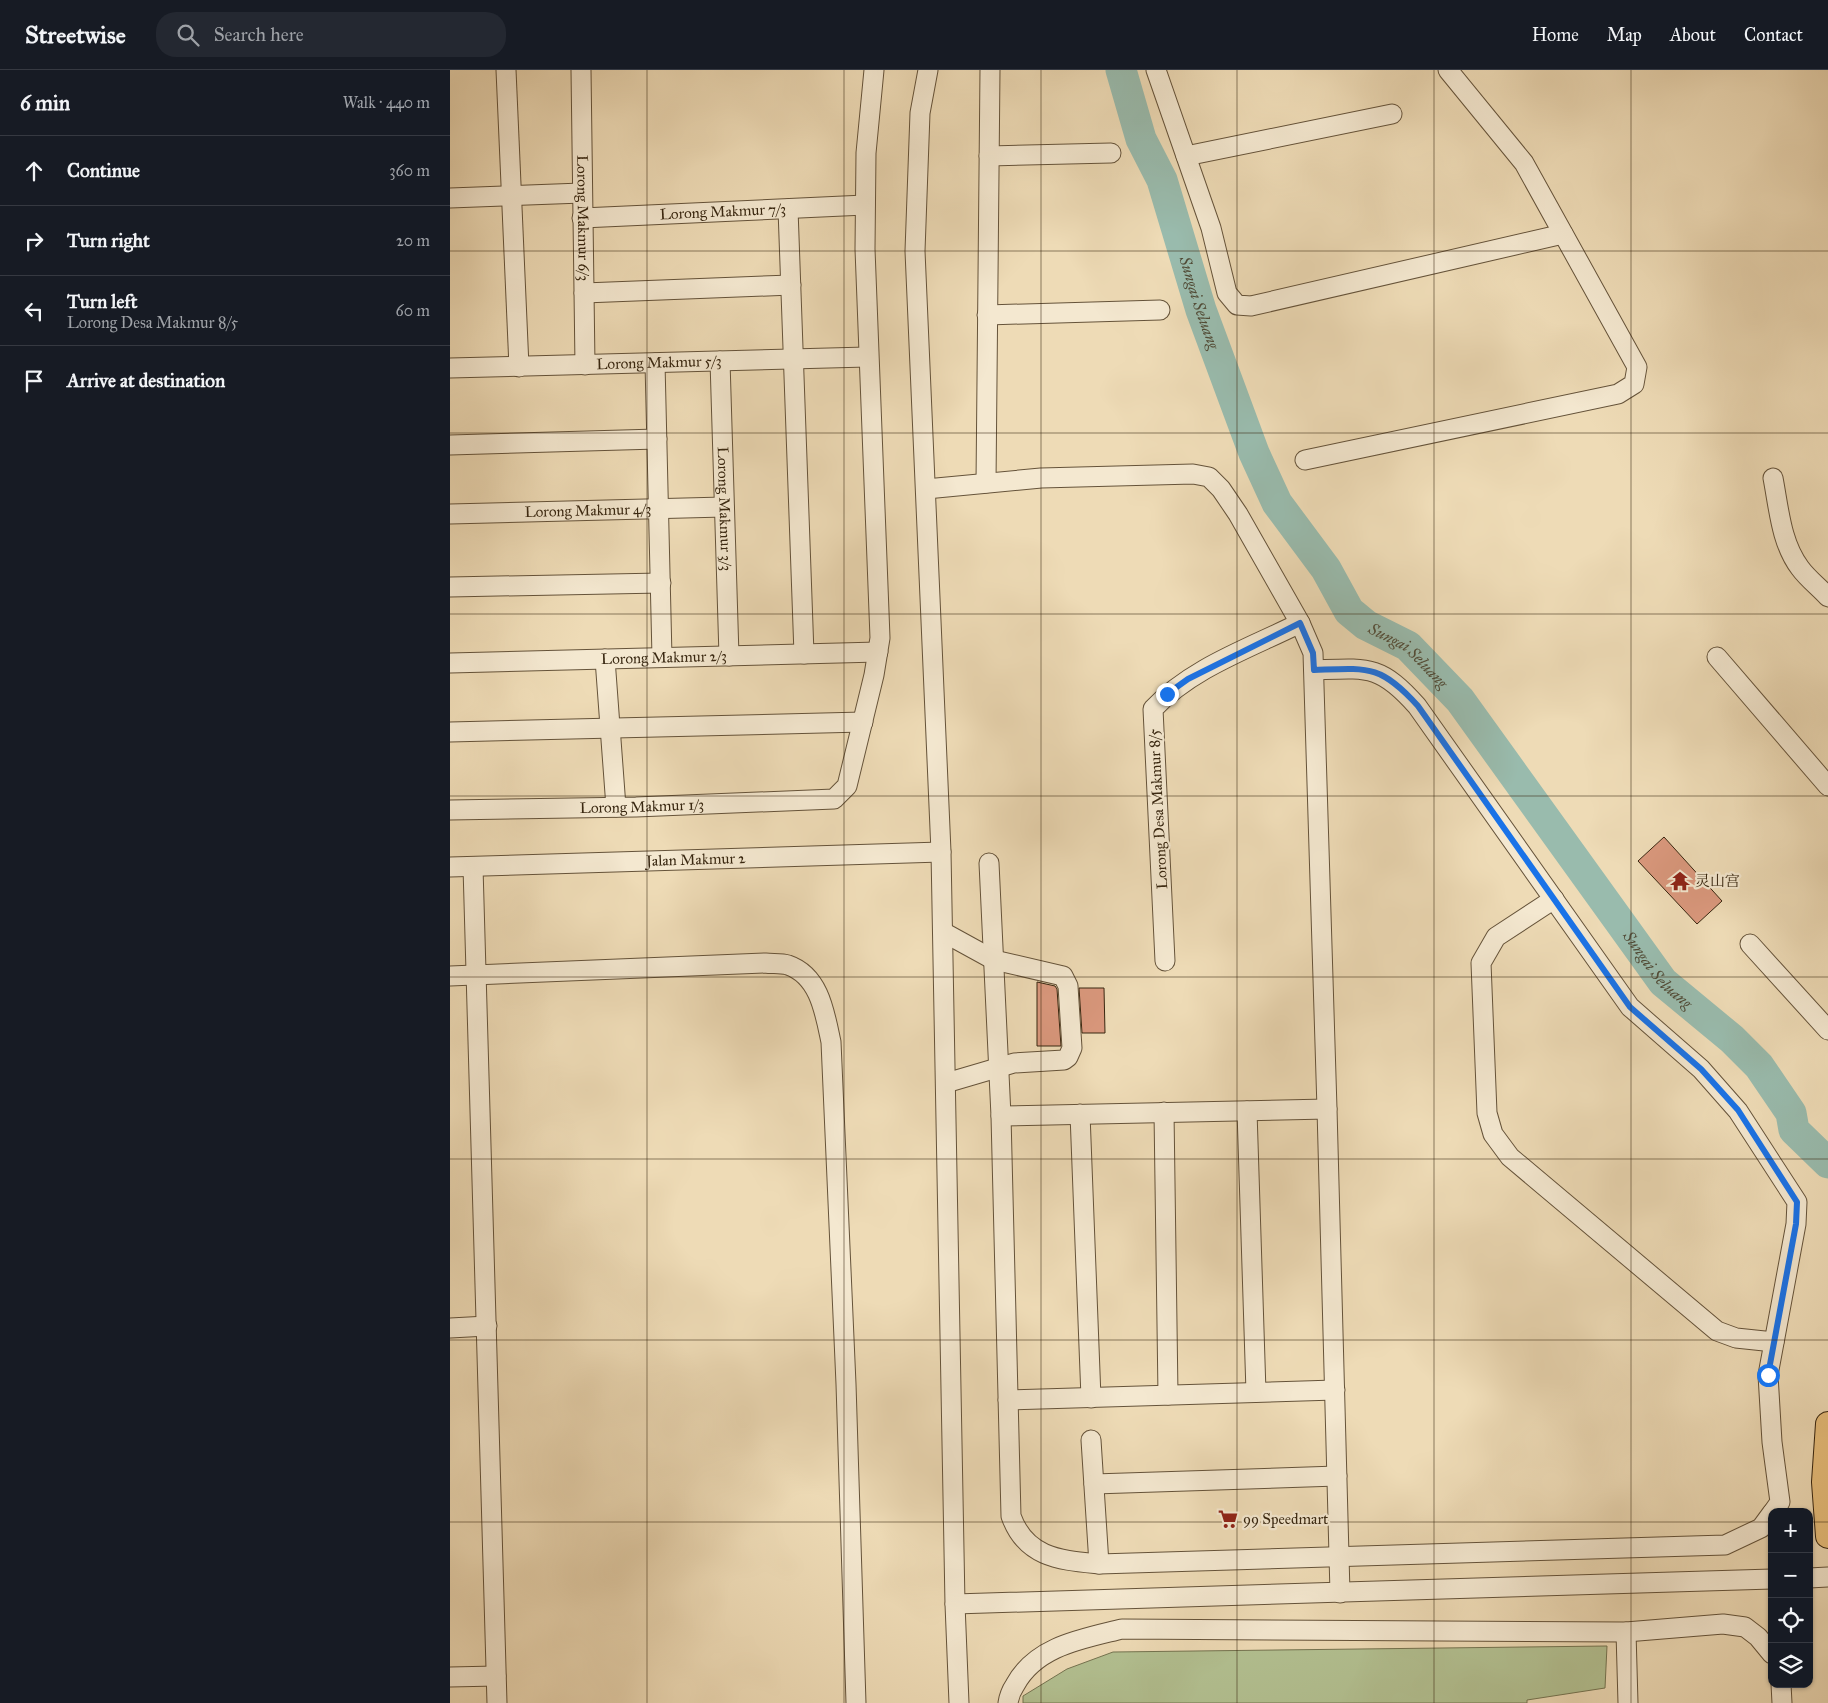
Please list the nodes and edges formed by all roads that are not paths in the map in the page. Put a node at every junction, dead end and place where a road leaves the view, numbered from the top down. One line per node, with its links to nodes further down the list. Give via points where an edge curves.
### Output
1 (506, 70): 13 (street)
2 (581, 70): 12 (street, Lorong Makmur 6/3)
3 (874, 70): 15 (street)
4 (928, 70): 35 (street, via 920,112 915,251)
5 (990, 70): 10 (street)
6 (1156, 70): 11 (street)
7 (1448, 70): 18 (street, via 1524,163)
8 (1392, 114): 11 (street)
9 (1110, 153): 10 (street)
10 (989, 156): 22 (street)
11 (1186, 156): 18 (street, via 1211,228 1227,293 1237,305 1251,306)
12 (582, 193): 13 (street); 17 (street, Lorong Makmur 6/3)
13 (510, 196): 14 (street); 28 (street)
14 (450, 198)
15 (865, 205): 16 (street, Lorong Makmur 7/3); 23 (street)
16 (788, 209): 17 (street, Lorong Makmur 7/3); 19 (street)
17 (582, 218): 20 (street, Lorong Makmur 6/3)
18 (1563, 234): 32 (street, via 1637,368 1634,384 1618,394)
19 (791, 285): 20 (street); 24 (street)
20 (584, 294): 27 (street, Lorong Makmur 6/3)
21 (1160, 310): 22 (street)
22 (987, 315): 34 (street)
23 (868, 357): 24 (street, Lorong Makmur 5/3); 43 (street)
24 (793, 359): 25 (street, Lorong Makmur 5/3); 44 (street)
25 (720, 361): 26 (street, Lorong Makmur 5/3); 36 (street, Lorong Makmur 3/3)
26 (655, 363): 27 (street, Lorong Makmur 5/3); 30 (street)
27 (585, 365): 28 (street, Lorong Makmur 5/3)
28 (519, 367): 29 (street, Lorong Makmur 5/3)
29 (450, 368)
30 (657, 439): 31 (street); 37 (street)
31 (450, 445)
32 (1305, 460)
33 (1773, 478): 41 (street, via 1790,550 1800,569)
34 (986, 483): 35 (street); 42 (street, via 1041,478 1193,474 1209,477 1222,489 1238,514)
35 (926, 489): 57 (street)
36 (724, 507): 37 (street, Lorong Makmur 4/3); 45 (street, Lorong Makmur 3/3)
37 (659, 509): 38 (street, Lorong Makmur 4/3); 39 (street)
38 (450, 514)
39 (661, 583): 40 (street); 47 (street)
40 (450, 587)
41 (1828, 597)
42 (1300, 623): 50 (street, via 1313,653); 65 (street, Lorong Desa Makmur 8/5, via 1188,679 1153,709)
43 (878, 652): 44 (street, Lorong Makmur 2/3); 51 (street)
44 (804, 654): 45 (street, Lorong Makmur 2/3)
45 (729, 656): 47 (street, Lorong Makmur 2/3)
46 (1717, 657): 54 (street)
47 (662, 658): 48 (street, Lorong Makmur 2/3)
48 (605, 659): 49 (street, Lorong Makmur 2/3); 52 (street)
49 (450, 663)
50 (1314, 670): 61 (street, via 1355,669 1380,673 1400,687 1418,706); 71 (street)
51 (863, 722): 52 (street); 55 (street, Lorong Makmur 1/3, via 847,786 834,799)
52 (609, 729): 53 (street); 55 (street)
53 (450, 732)
54 (1828, 786)
55 (616, 807): 56 (street, Lorong Makmur 1/3)
56 (450, 810)
57 (941, 852): 60 (street, Jalan Makmur 2); 62 (street)
58 (989, 863): 64 (street)
59 (450, 867): 60 (street, Jalan Makmur 2)
60 (473, 867): 66 (street)
61 (1554, 899): 78 (street, via 1630,1007 1701,1069 1738,1110 1797,1202 1796,1224); 78 (street, via 1496,937 1481,963 1487,1113 1493,1134 1510,1157 1717,1331 1736,1338)
62 (943, 932): 64 (street); 70 (street)
63 (1750, 944): 68 (street)
64 (994, 960): 69 (street); 69 (street, via 1063,976 1068,986 1072,1048 1064,1060 1014,1063)
65 (1165, 961)
66 (477, 975): 67 (street); 76 (street); 104 (street, via 765,963 788,965 804,974 815,988 831,1042)
67 (450, 976)
68 (1828, 1030)
69 (999, 1070): 70 (street); 75 (street)
70 (946, 1084): 97 (street)
71 (1327, 1109): 72 (street); 79 (street)
72 (1247, 1111): 73 (street); 80 (street)
73 (1164, 1112): 74 (street); 81 (street)
74 (1080, 1114): 75 (street); 82 (street)
75 (1001, 1116): 83 (street)
76 (487, 1326): 77 (street); 100 (street)
77 (450, 1328)
78 (1774, 1342): 88 (street, via 1768,1375 1780,1502)
79 (1335, 1390): 80 (street); 86 (street)
80 (1256, 1392): 81 (street)
81 (1168, 1395): 82 (street)
82 (1091, 1398): 83 (street)
83 (1008, 1400): 92 (street, via 1012,1516 1017,1533 1037,1551 1062,1561)
84 (1828, 1424): 90 (main road, via 1824,1482)
85 (1091, 1440): 87 (street)
86 (1337, 1476): 87 (street); 91 (street)
87 (1094, 1484): 92 (street)
88 (1775, 1508)
89 (1768, 1518): 91 (street, via 1762,1528 1725,1545)
90 (1828, 1536)
91 (1339, 1555): 92 (street); 96 (street)
92 (1099, 1564)
93 (1813, 1578): 94 (street)
94 (1828, 1578)
95 (1768, 1579): 96 (street)
96 (1340, 1592): 97 (street)
97 (955, 1604): 105 (street)
98 (1626, 1632): 99 (street, via 1723,1624 1745,1627); 106 (street, via 1122,1629 1074,1640 1046,1652 1020,1674); 107 (street)
99 (1768, 1649)
100 (496, 1676): 101 (street); 103 (street)
101 (450, 1677)
102 (1781, 1688): 108 (street)
103 (497, 1703)
104 (856, 1703)
105 (959, 1703)
106 (1008, 1703)
107 (1628, 1703)
108 (1782, 1703)

